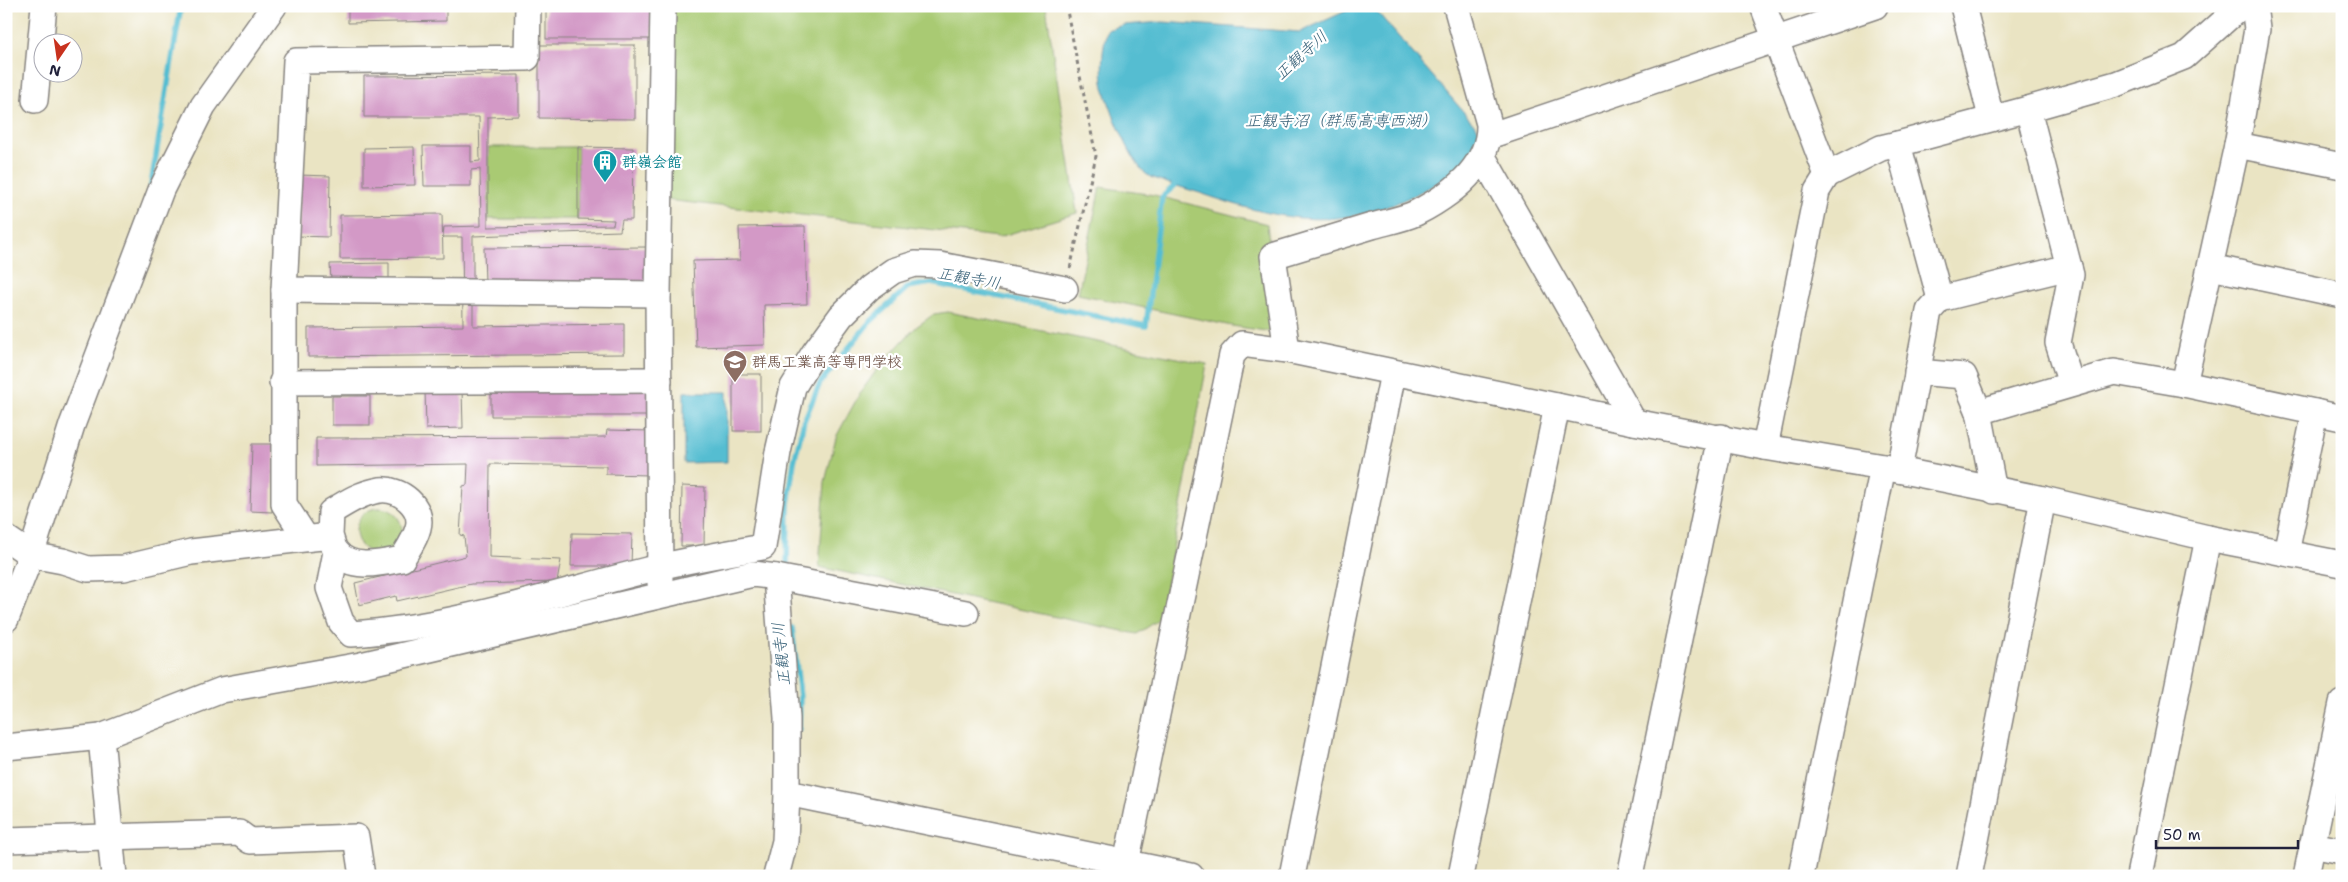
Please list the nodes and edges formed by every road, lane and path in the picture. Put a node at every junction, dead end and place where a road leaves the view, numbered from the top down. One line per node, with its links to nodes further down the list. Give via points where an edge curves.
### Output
1 (44, 6): 13 (street)
2 (528, 6): 24 (street, via 527,58 296,61)
3 (663, 6): 25 (street)
4 (1066, 6): 23 (path, via 1096,156)
5 (1456, 6): 18 (street, via 1489,124)
6 (1763, 6): 12 (street)
7 (1875, 6): 12 (street)
8 (1963, 6): 15 (street)
9 (2241, 6): 14 (street, via 2184,57 2116,84)
10 (2254, 6): 17 (street, via 2257,29)
11 (269, 7): 49 (street, via 204,106 161,190 72,425)
12 (1774, 40): 18 (street); 20 (street)
13 (35, 100)
14 (2028, 109): 15 (street); 21 (street)
15 (1991, 117): 16 (street)
16 (1898, 144): 20 (street, via 1881,148); 27 (street)
17 (2237, 144): 19 (street); 22 (street)
18 (1486, 146): 28 (street, via 1472,172 1448,193 1415,213 1273,256); 39 (street)
19 (2342, 166)
20 (1827, 175): 41 (street, via 1818,191)
21 (2069, 267): 27 (street); 33 (street, via 2071,274 2058,343)
22 (2211, 267): 26 (street); 34 (street)
23 (1065, 289): 51 (street, via 940,265 915,264 893,271 841,316 793,387 778,452 763,547)
24 (284, 290): 25 (street); 32 (street)
25 (658, 294): 31 (street)
26 (2342, 295)
27 (1940, 300): 29 (street, via 1929,311)
28 (1287, 350): 30 (street); 65 (street, via 1242,344 1232,354)
29 (1918, 372): 36 (street, via 1964,376); 42 (street)
30 (1393, 373): 35 (street); 72 (street)
31 (660, 380): 32 (street); 51 (street)
32 (282, 382): 47 (street, via 284,504)
33 (2071, 384): 34 (street, via 2114,372); 36 (street)
34 (2184, 384): 37 (street)
35 (1557, 406): 39 (street); 73 (street)
36 (1979, 412): 43 (street)
37 (2315, 412): 38 (street); 48 (street)
38 (2342, 418)
39 (1634, 422): 40 (street)
40 (1721, 437): 41 (street); 74 (street)
41 (1765, 447): 42 (street)
42 (1891, 468): 43 (street); 75 (street)
43 (1994, 491): 44 (street)
44 (2043, 499): 46 (street); 76 (street)
45 (6, 538): 49 (street)
46 (2208, 538): 48 (street); 77 (street)
47 (324, 542): 49 (street, via 190,552 124,568 88,569); 51 (street, via 329,588 341,622 351,634 393,631 523,604)
48 (2286, 553): 50 (street)
49 (31, 555): 55 (street)
50 (2342, 564)
51 (659, 567): 53 (street)
52 (776, 577): 53 (street, via 753,574); 54 (street); 59 (street, via 787,718)
53 (661, 595): 57 (street, via 361,665 222,690)
54 (966, 613)
55 (6, 619)
56 (2342, 703): 60 (street)
57 (101, 736): 58 (street); 61 (street)
58 (6, 747)
59 (788, 793): 65 (street); 70 (street, via 785,841)
60 (2333, 793): 63 (street)
61 (110, 836): 62 (street); 66 (street); 67 (street, via 240,832 250,841 356,837)
62 (6, 840)
63 (2312, 845): 64 (street); 78 (street)
64 (2342, 851)
65 (1126, 863): 71 (street)
66 (114, 876)
67 (362, 876)
68 (446, 876): 69 (path)
69 (471, 876)
70 (776, 876)
71 (1191, 876)
72 (1292, 876)
73 (1461, 876)
74 (1630, 876)
75 (1801, 876)
76 (1969, 876)
77 (2139, 876)
78 (2306, 876)

